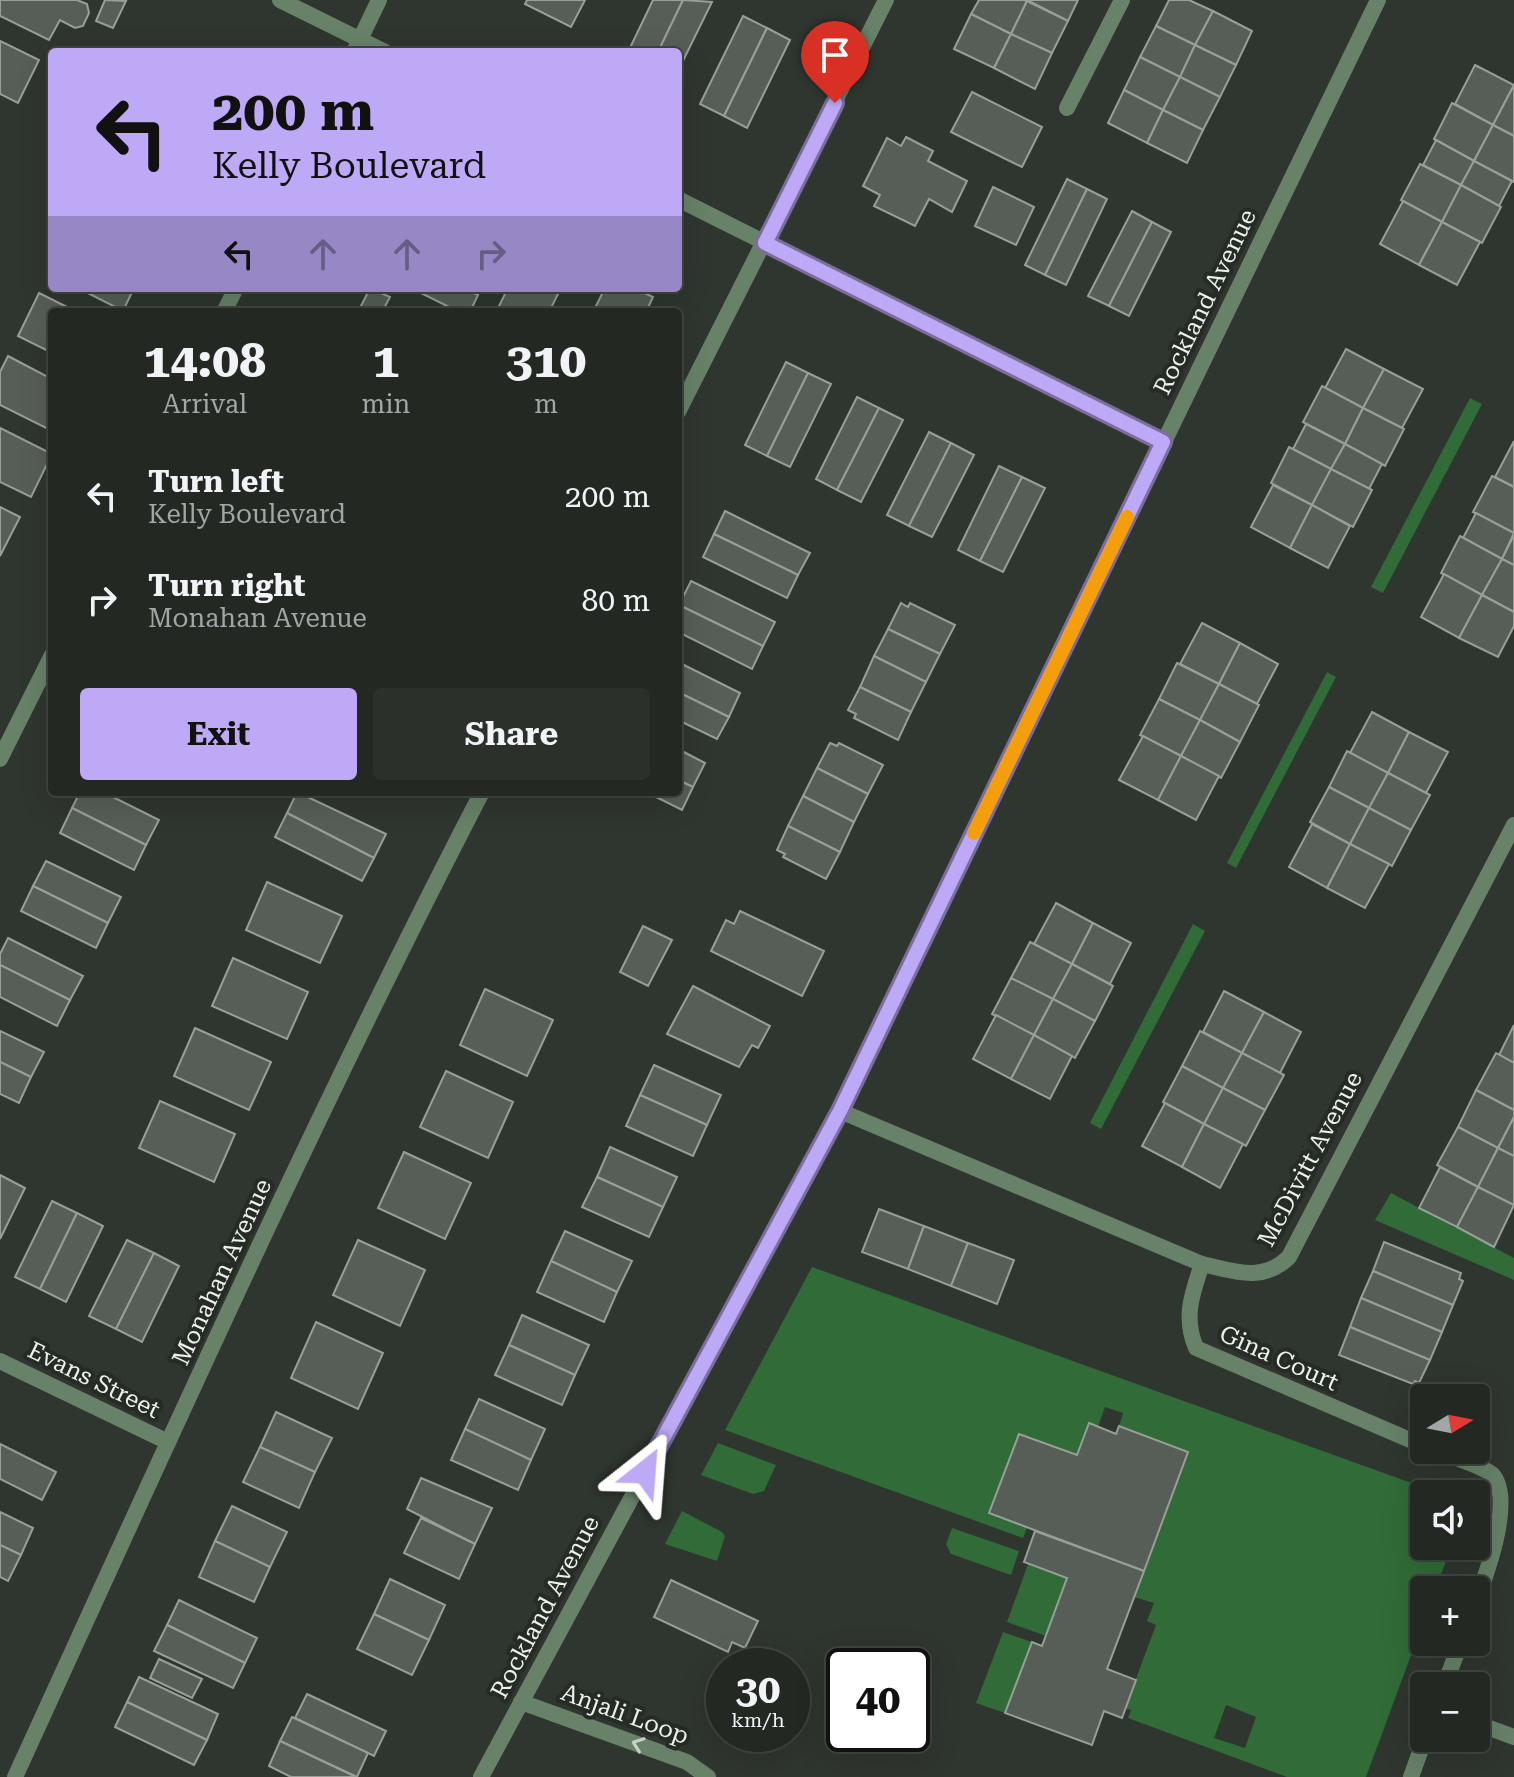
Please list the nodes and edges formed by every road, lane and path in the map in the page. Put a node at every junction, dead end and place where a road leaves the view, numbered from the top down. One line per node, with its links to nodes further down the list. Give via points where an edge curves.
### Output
1 (280, 0): 6 (street)
2 (379, 0): 6 (street)
3 (886, 0): 9 (street)
4 (1122, 0): 7 (street)
5 (1378, 0): 11 (street, Rockland Avenue)
6 (357, 46)
7 (1067, 108)
8 (682, 201): 9 (street)
9 (765, 243): 10 (street); 11 (street)
10 (682, 404)
11 (1163, 442): 16 (street, Rockland Avenue)
12 (48, 663): 13 (street)
13 (0, 759)
14 (480, 796): 20 (street, Monahan Avenue)
15 (1514, 825): 17 (street, McDivitt Avenue, via 1289,1257 1263,1274)
16 (840, 1111): 17 (street, McDivitt Avenue); 23 (street, Rockland Avenue)
17 (1202, 1264): 19 (street, Gina Court, via 1189,1305 1188,1329 1196,1348)
18 (0, 1361): 20 (street, Evans Street)
19 (1410, 1440)
20 (168, 1442): 27 (street, Monahan Avenue)
21 (1468, 1464): 22 (street, via 1493,1474 1509,1500)
22 (1486, 1576)
23 (521, 1702): 28 (street, Rockland Avenue); 29 (street, Anjali Loop, one-way to 23, via 687,1762)
24 (1490, 1728): 25 (street)
25 (1514, 1737)
26 (1420, 1752): 30 (street)
27 (15, 1777)
28 (481, 1777)
29 (708, 1777)
30 (1411, 1777)

